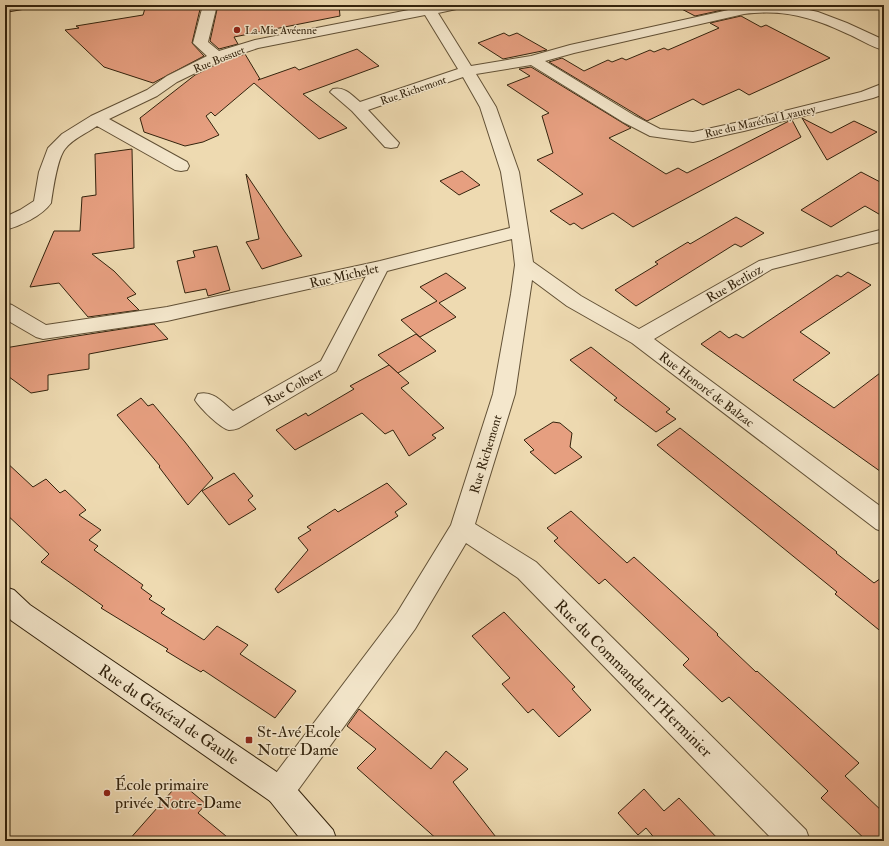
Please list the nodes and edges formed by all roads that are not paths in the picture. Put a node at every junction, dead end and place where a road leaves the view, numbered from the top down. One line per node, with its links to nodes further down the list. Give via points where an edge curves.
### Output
1 (22, 5): 4 (street)
2 (210, 5): 7 (street, via 200,44)
3 (456, 5): 5 (street, Rue Bossuet)
4 (5, 8)
5 (429, 10): 7 (street, Rue Bossuet, via 255,44); 9 (street, Rue Richemont)
6 (884, 46): 8 (street, via 829,20 798,10 768,8 744,10 570,49)
7 (217, 57): 13 (street, Rue Bossuet, via 172,79 152,93)
8 (533, 60): 9 (street); 10 (street, Rue du Maréchal Lyautey, via 656,133 694,137 867,95)
9 (467, 71): 12 (street, Rue Richemont); 17 (street, Rue Richemont, via 488,107 510,172)
10 (884, 88)
11 (338, 92): 12 (street, Rue Richemont)
12 (358, 108): 14 (street, Rue Richemont)
13 (97, 119): 15 (street); 16 (street, Rue Bossuet, via 68,137 56,148 42,203)
14 (391, 142)
15 (181, 166)
16 (5, 224)
17 (520, 231): 19 (street, Rue Richemont); 20 (street, Rue Michelet)
18 (884, 235): 22 (street, Rue Berlioz, via 766,265)
19 (524, 265): 22 (street, Rue Honoré de Balzac, via 574,301); 25 (street, Rue Richemont, via 522,294 504,394)
20 (380, 267): 21 (street, Rue Michelet, via 167,314 43,332); 23 (street, Rue Colbert, via 329,366 231,422)
21 (5, 310)
22 (639, 338): 24 (street, Rue Honoré de Balzac)
23 (206, 400)
24 (884, 522)
25 (462, 528): 27 (street, Rue Richemont, via 406,621); 29 (street, Rue du Commandant l'Herminier, via 527,570)
26 (5, 598): 27 (street, Rue du Général de Gaulle, via 21,613)
27 (280, 791): 28 (street, Rue du Général de Gaulle)
28 (322, 841)
29 (795, 841)

